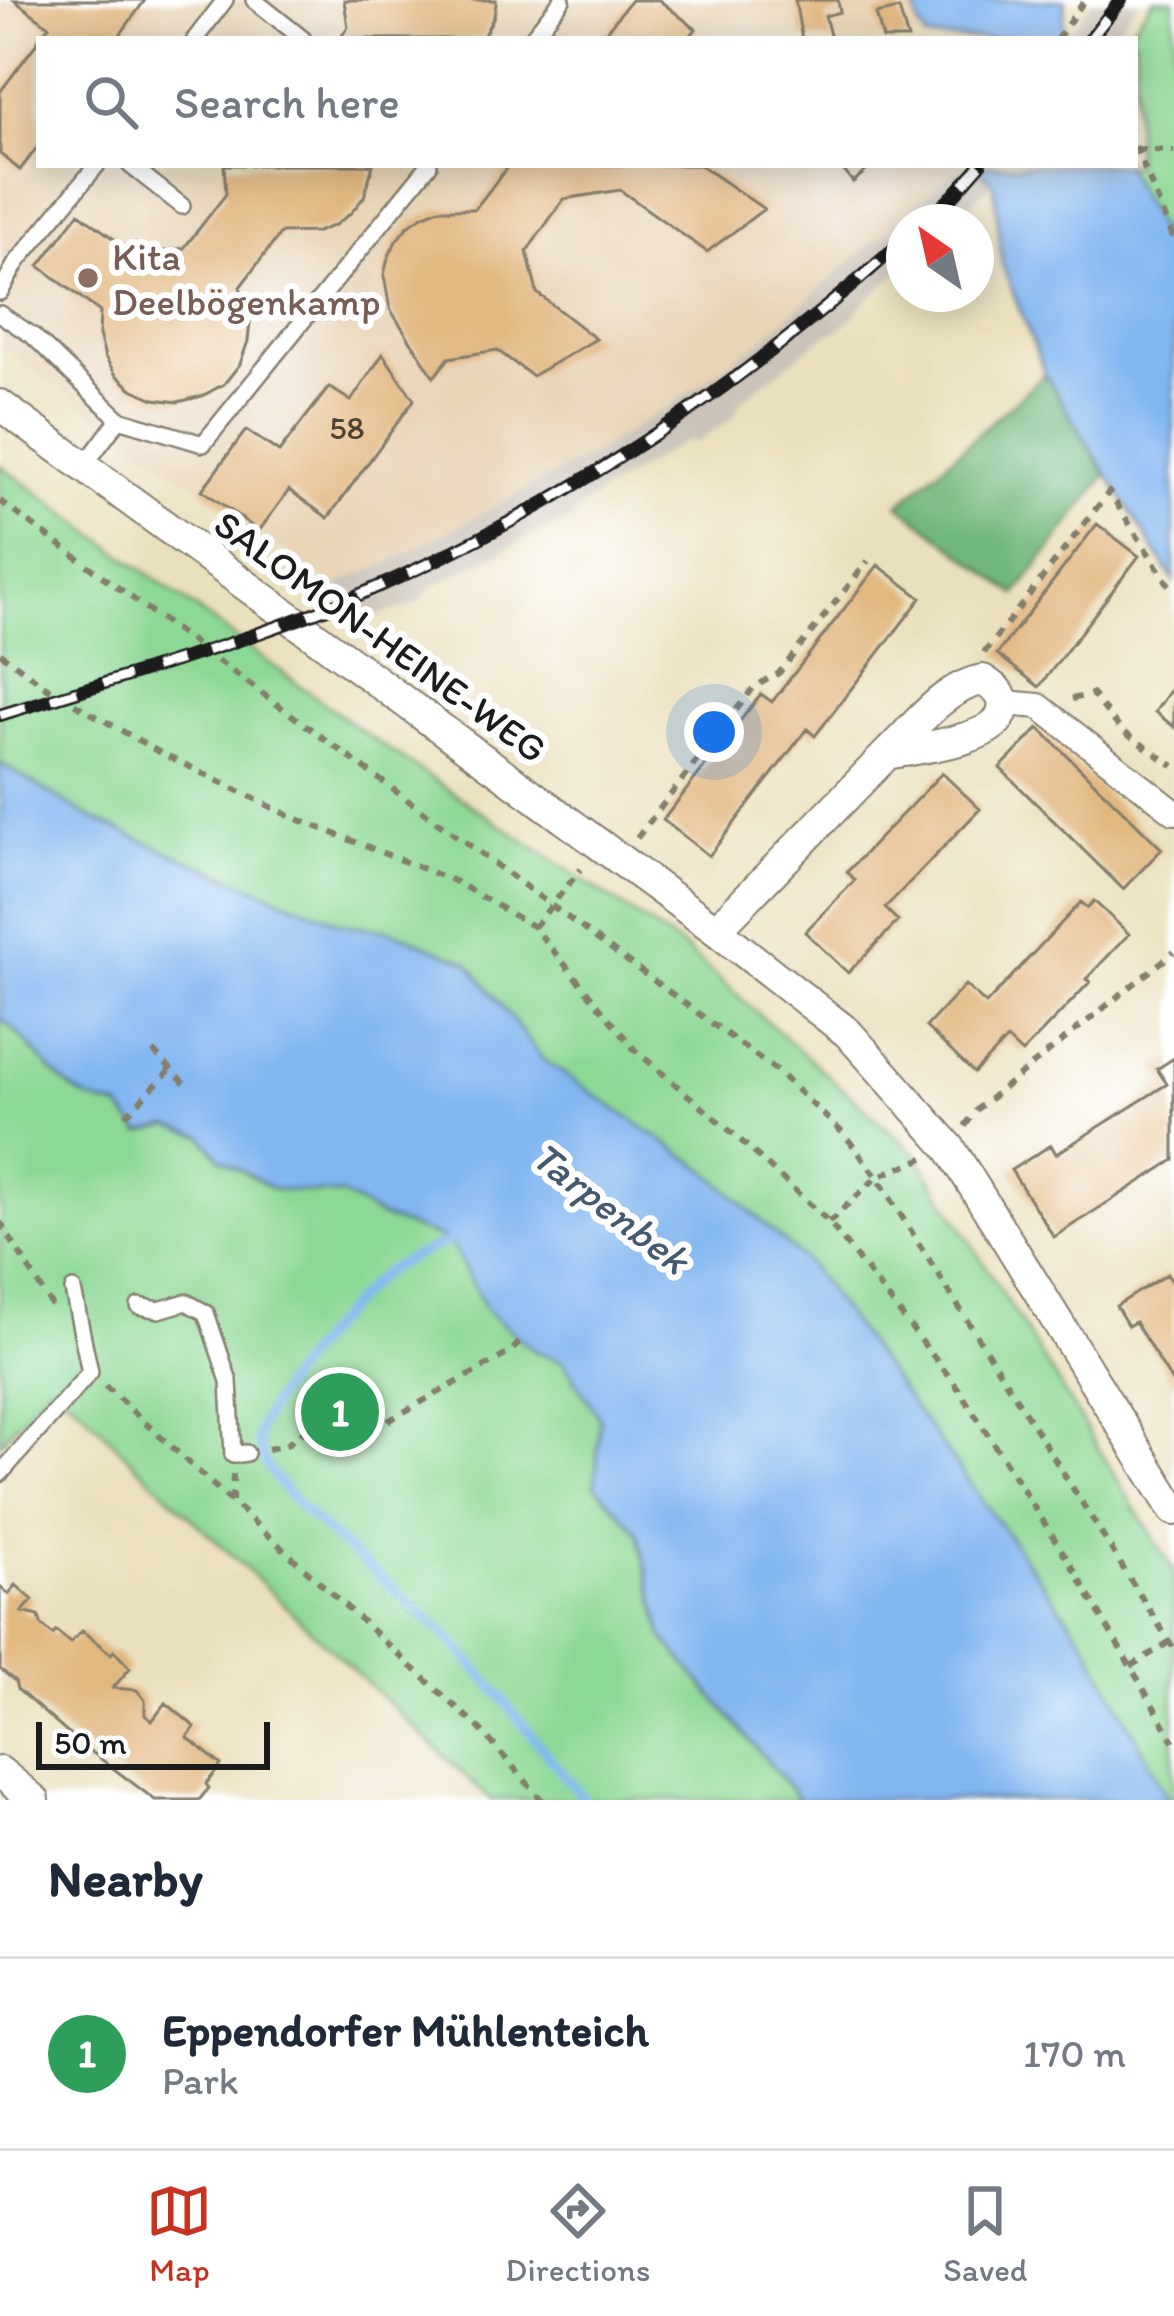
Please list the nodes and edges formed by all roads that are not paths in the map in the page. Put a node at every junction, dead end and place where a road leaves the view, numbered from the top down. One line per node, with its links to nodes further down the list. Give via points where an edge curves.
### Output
1 (225, 0): 4 (lane)
2 (254, 0): 5 (lane)
3 (562, 0): 6 (lane)
4 (197, 36)
5 (299, 36)
6 (533, 36)
7 (95, 168): 11 (lane)
8 (134, 168): 10 (lane)
9 (427, 168): 14 (lane, via 202,444)
10 (182, 206)
11 (0, 292)
12 (0, 314): 14 (lane)
13 (0, 405): 15 (street, SALOMON-HEINE-WEG)
14 (119, 419): 15 (lane)
15 (84, 466): 19 (street, SALOMON-HEINE-WEG)
16 (1004, 703): 17 (street, via 1001,718 972,737); 17 (street, via 983,680 968,682); 18 (street, via 1039,706)
17 (886, 754): 19 (street)
18 (1174, 812)
19 (716, 930): 24 (street, SALOMON-HEINE-WEG, via 848,1034 950,1148)
20 (73, 1290): 23 (lane, via 90,1372)
21 (139, 1306): 22 (lane, via 186,1302 206,1313 229,1382 233,1455)
22 (240, 1458)
23 (0, 1474)
24 (1174, 1510)
25 (0, 1772): 26 (street)
26 (34, 1800)

